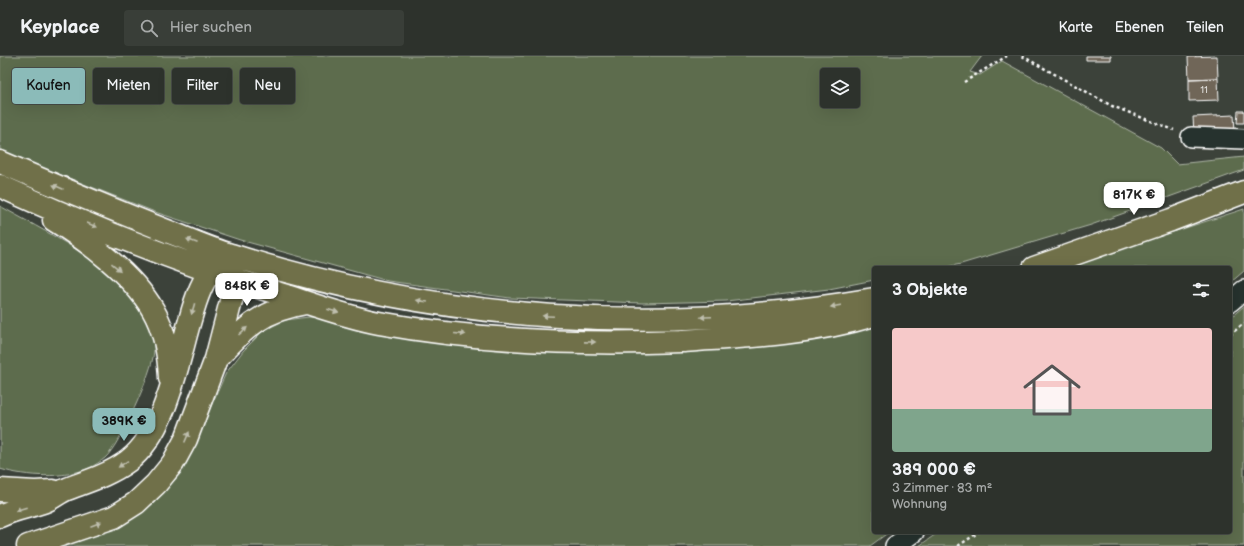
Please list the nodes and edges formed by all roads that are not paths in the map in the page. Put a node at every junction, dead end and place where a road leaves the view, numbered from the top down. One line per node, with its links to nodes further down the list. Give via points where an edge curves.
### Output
1 (1191, 137): 2 (street)
2 (1244, 139)
3 (0, 162): 6 (main road, one-way to 3)
4 (2, 187): 8 (main road, one-way to 8, via 152,251); 14 (main road, one-way to 14, via 74,232 129,278 154,311 169,361)
5 (1244, 192): 7 (main road)
6 (228, 255): 8 (main road); 9 (main road, via 232,266); 10 (main road, one-way to 6, via 826,307 651,319 524,314 474,310 408,299 296,274)
7 (1040, 266)
8 (209, 271): 9 (main road); 14 (main road, one-way to 14, via 197,295)
9 (232, 279): 11 (main road); 13 (main road, via 232,297)
10 (872, 299)
11 (307, 303): 12 (main road, one-way to 12, via 377,322 445,333 506,339 591,342 657,342 746,337); 13 (main road, one-way to 11, via 251,323 270,312)
12 (872, 316)
13 (216, 359): 19 (main road, one-way to 13, via 114,517 136,503 156,484 173,463 186,439)
14 (171, 385): 15 (main road, one-way to 15, via 161,415 141,449 111,472)
15 (66, 489): 16 (main road, via 34,492); 17 (main road, one-way to 17, via 45,502)
16 (0, 490)
17 (0, 516)
18 (911, 534): 21 (street)
19 (54, 541): 20 (main road)
20 (28, 546)
21 (895, 546)

